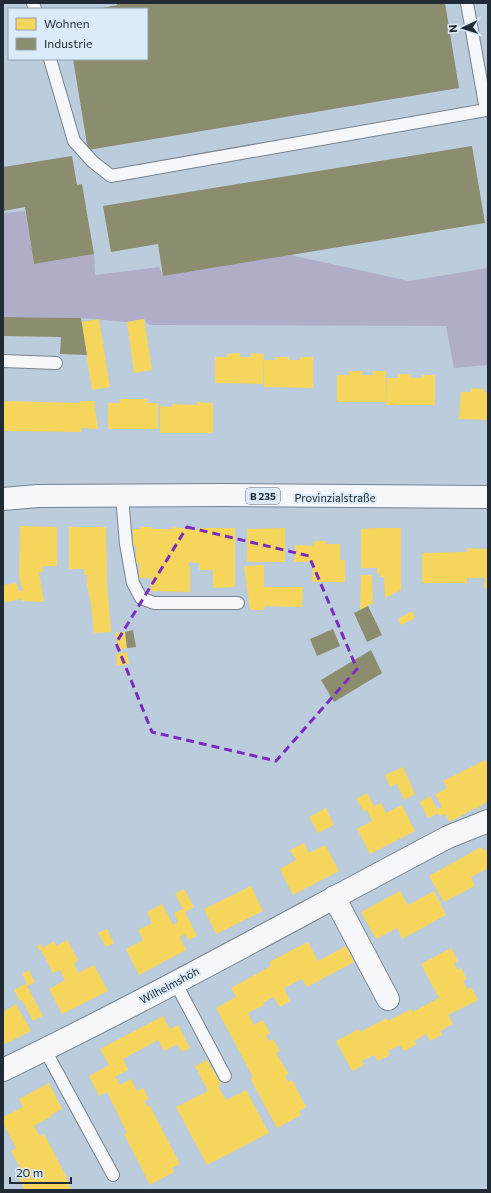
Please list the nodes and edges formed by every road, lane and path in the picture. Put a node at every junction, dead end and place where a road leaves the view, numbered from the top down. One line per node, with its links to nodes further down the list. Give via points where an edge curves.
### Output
1 (467, 3): 3 (lane)
2 (50, 60): 3 (lane, via 74,141 93,162 111,176)
3 (487, 110)
4 (3, 361): 5 (lane)
5 (56, 363)
6 (3, 491): 7 (street, Provinzialstraße / B 235)
7 (38, 496): 8 (street, Provinzialstraße / B 235); 10 (street, Provinzialstraße / B 235)
8 (122, 496): 9 (street, Provinzialstraße / B 235); 11 (lane, via 126,544 133,583 141,598 154,603)
9 (488, 497)
10 (3, 499)
11 (238, 603)
12 (488, 821): 13 (street, Wilhelmshöh, via 448,837)
13 (334, 897): 14 (street, Wilhelmshöh); 15 (street)
14 (175, 982): 16 (street, Wilhelmshöh); 18 (lane)
15 (388, 999)
16 (45, 1050): 17 (street, Wilhelmshöh); 19 (lane)
17 (3, 1070)
18 (225, 1076)
19 (113, 1175)

